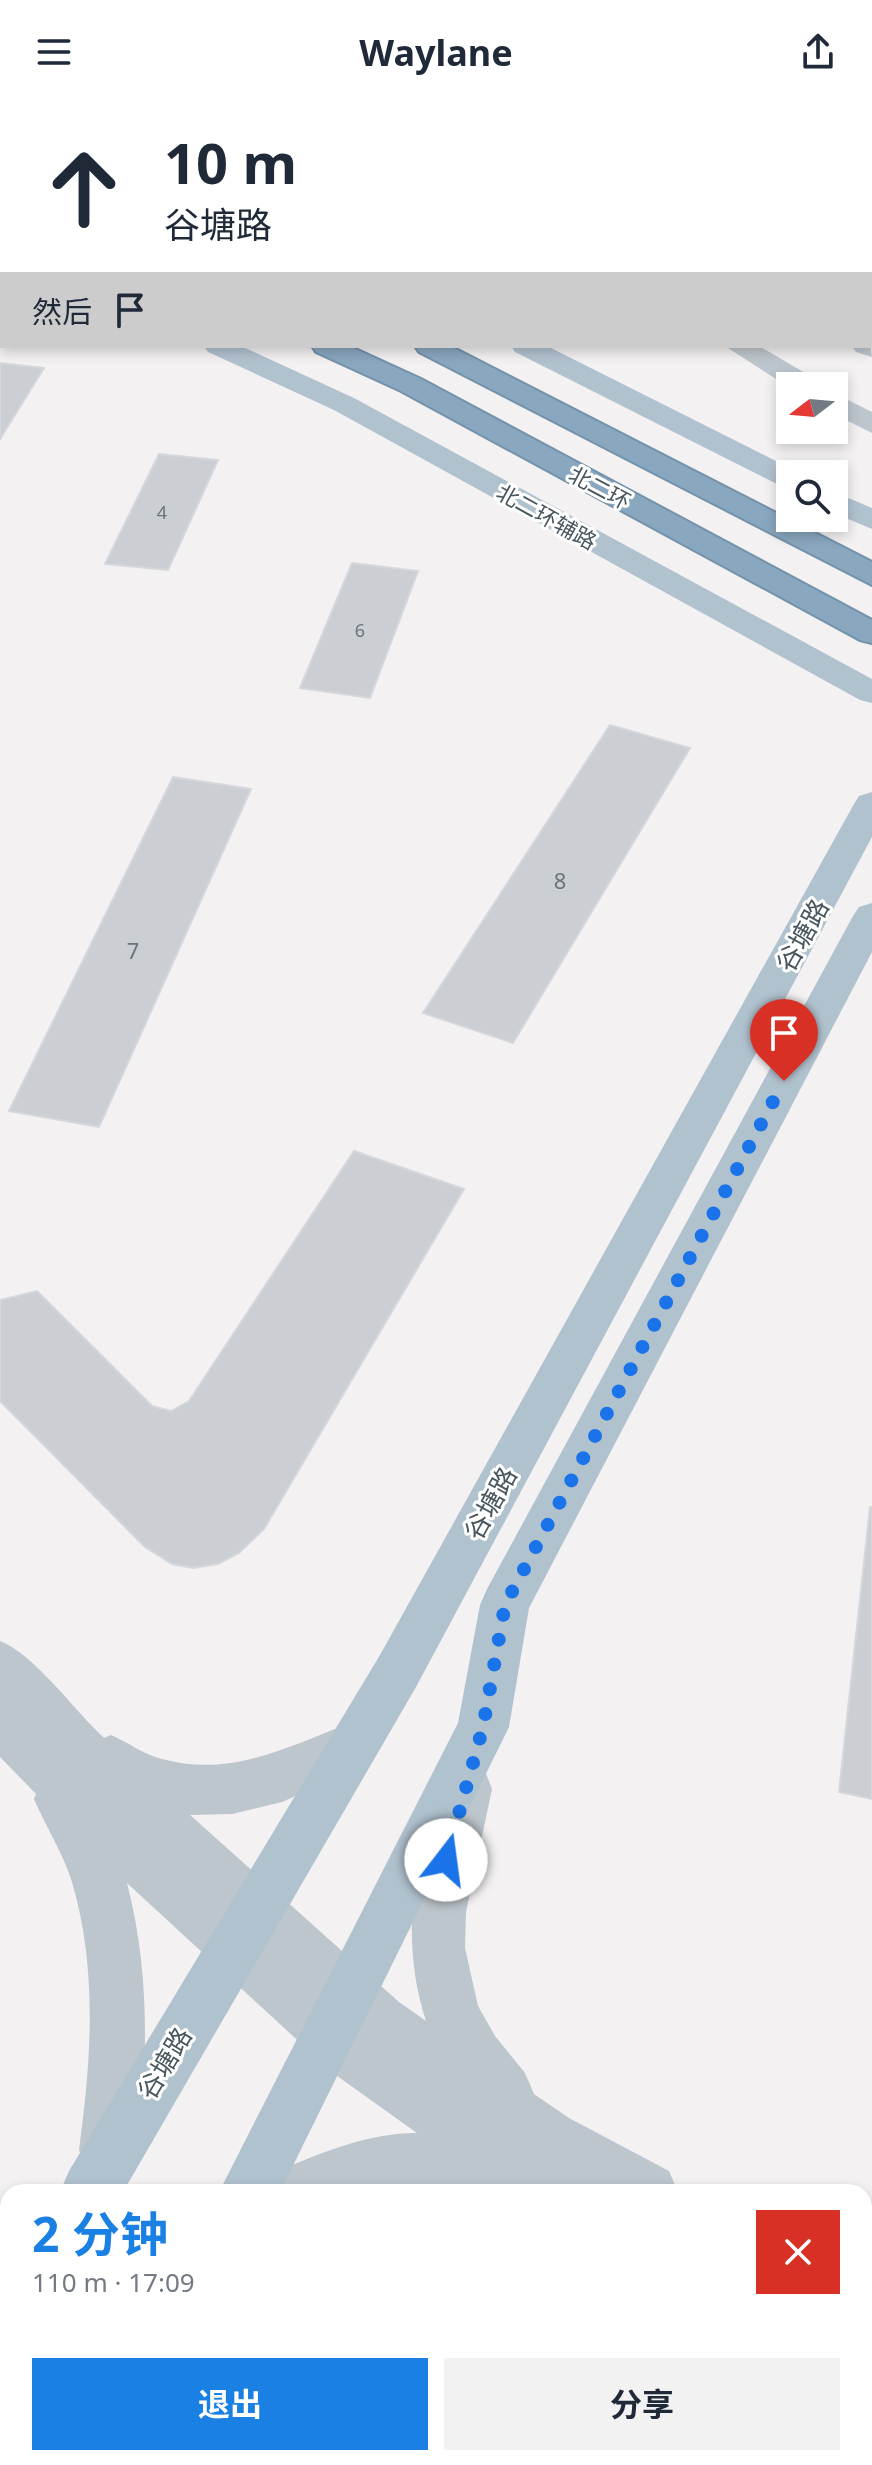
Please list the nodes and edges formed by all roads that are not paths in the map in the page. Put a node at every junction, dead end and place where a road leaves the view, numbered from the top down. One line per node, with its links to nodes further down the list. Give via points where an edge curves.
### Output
1 (222, 348): 14 (main road, 北二环辅路, via 344,404)
2 (330, 348): 13 (highway, 北二环, via 411,385)
3 (433, 348): 12 (highway, 北二环)
4 (529, 348): 9 (main road)
5 (742, 348): 6 (street)
6 (783, 372)
7 (848, 410): 8 (street)
8 (872, 424)
9 (776, 472)
10 (848, 508): 11 (main road)
11 (872, 520)
12 (872, 575)
13 (872, 633)
14 (833, 672): 15 (main road, 北二环辅路); 16 (main road, via 861,700)
15 (872, 693)
16 (872, 721)
17 (872, 804): 22 (main road, 谷塘路)
18 (872, 916): 20 (main road, 谷塘路, via 505,1605)
19 (0, 1664): 21 (street)
20 (483, 1727): 24 (main road, 谷塘路); 25 (street, via 439,1886 436,1943 446,2002)
21 (28, 1732): 22 (street, via 153,1783 201,1792 296,1775); 23 (street); 26 (street, via 98,1871 112,1930 119,2012 117,2088)
22 (353, 1746): 23 (main road, 谷塘路)
23 (245, 1929): 24 (street); 26 (main road, 谷塘路)
24 (339, 2012): 25 (street, via 353,2053); 27 (main road, 谷塘路)
25 (545, 2172): 28 (street, via 403,2161 346,2171); 29 (street)
26 (98, 2177)
27 (253, 2184)
28 (317, 2184)
29 (607, 2184)

